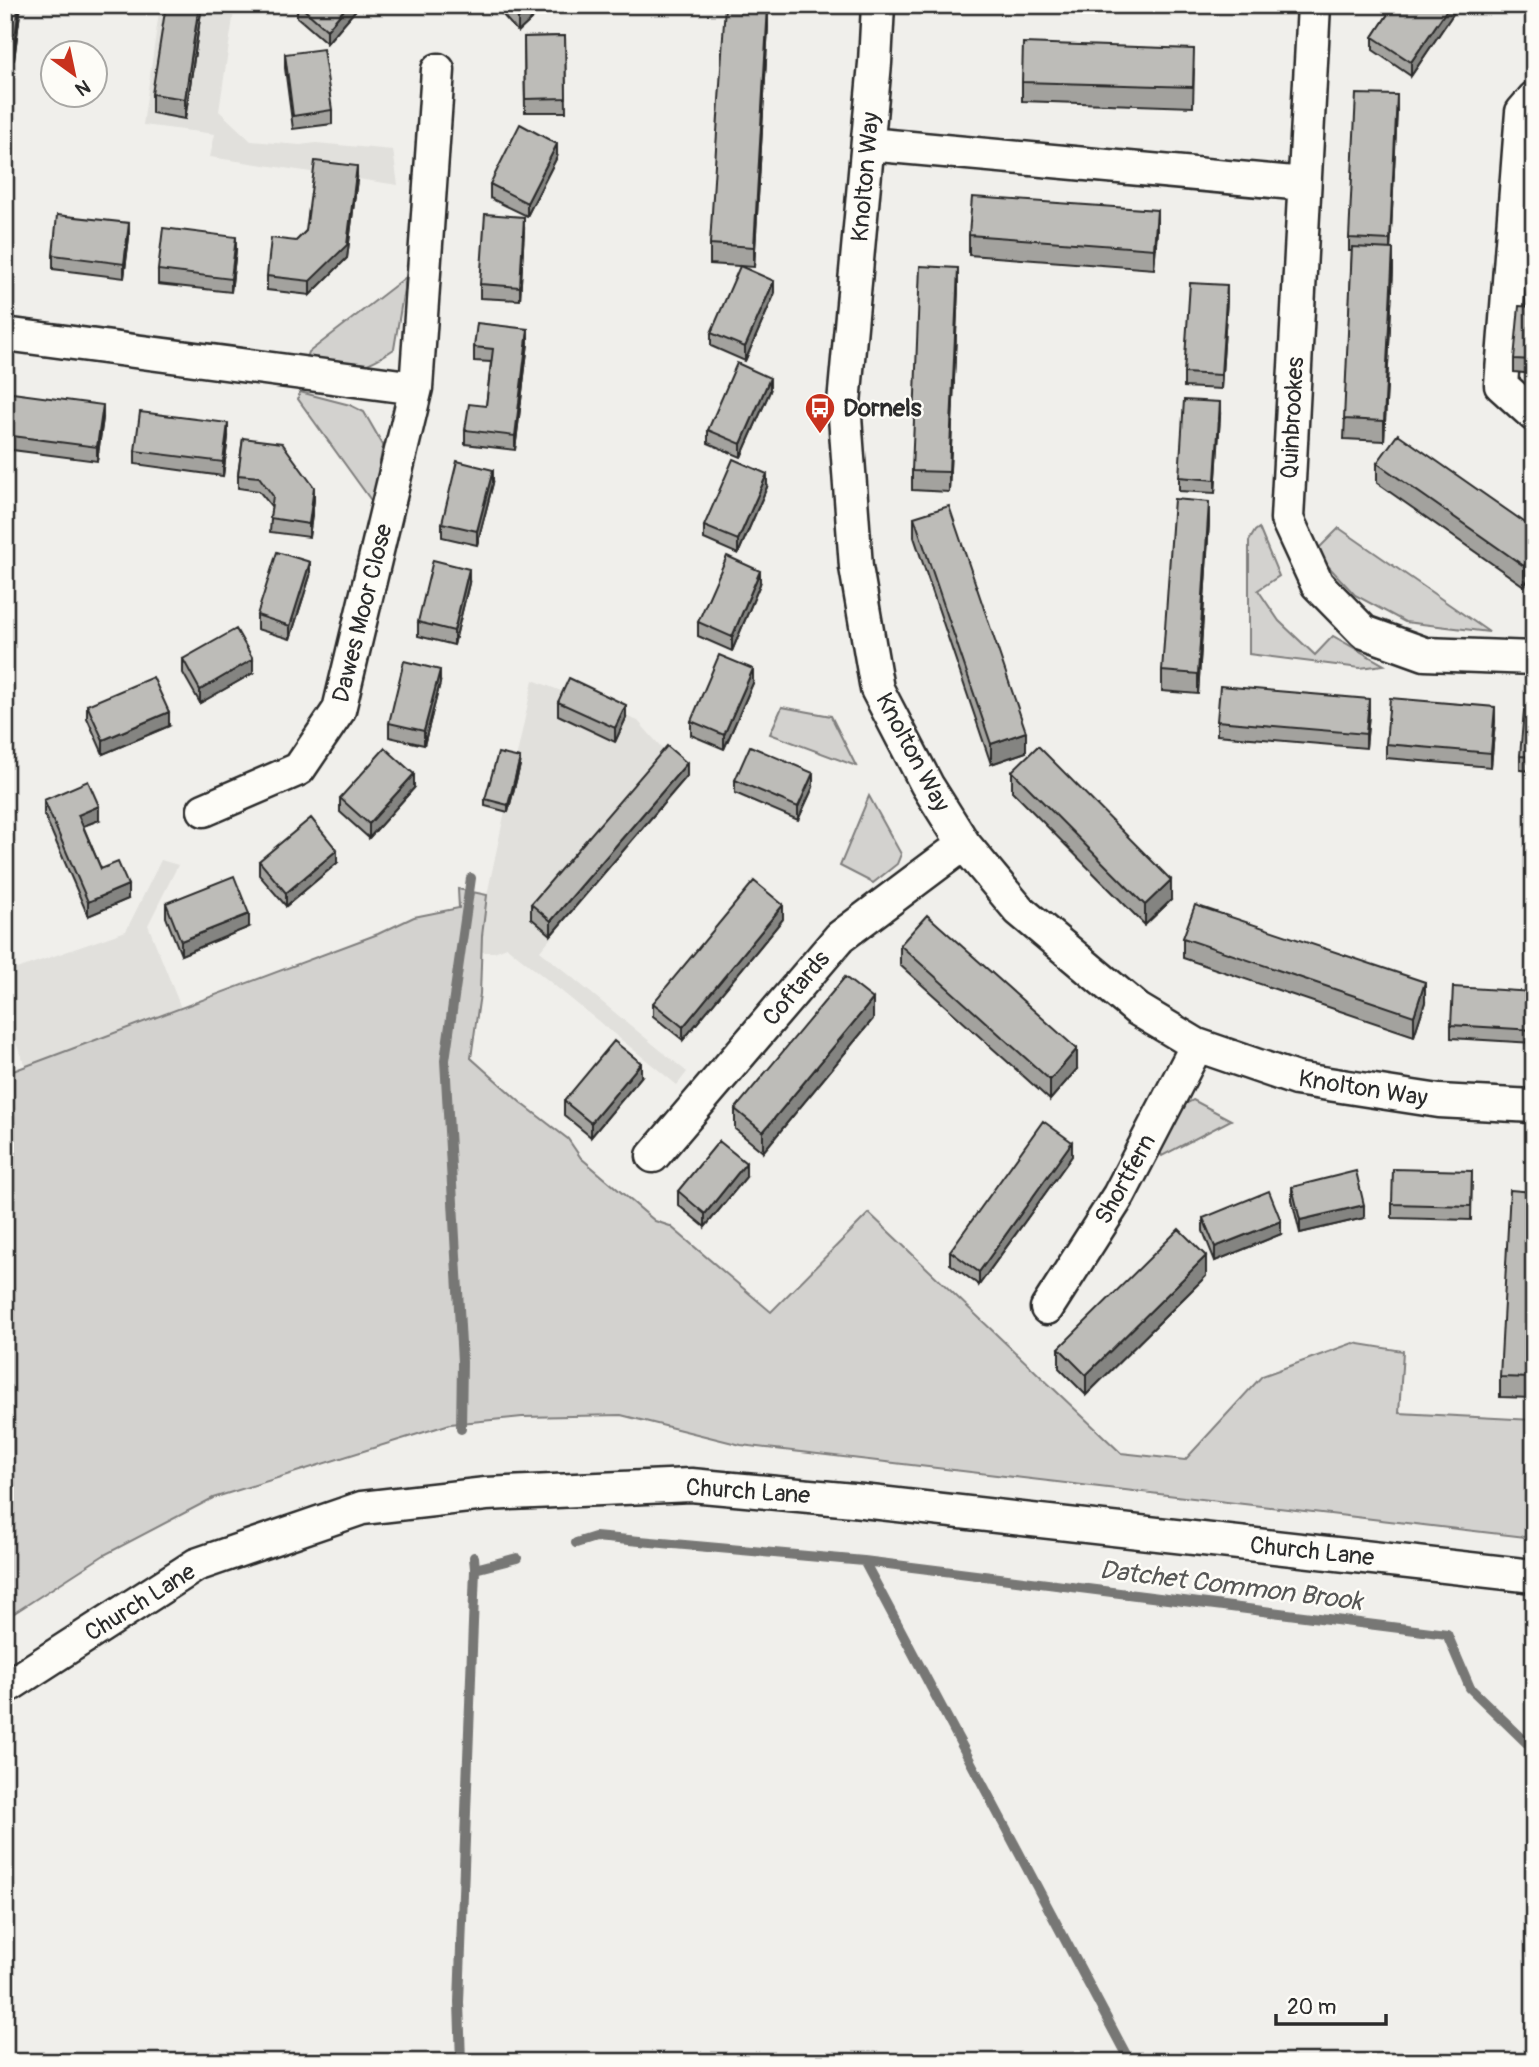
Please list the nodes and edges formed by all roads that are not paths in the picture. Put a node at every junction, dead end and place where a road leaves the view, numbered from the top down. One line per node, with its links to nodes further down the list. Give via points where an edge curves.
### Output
1 (878, 5): 5 (street, Knolton Way)
2 (1314, 5): 6 (street, Quinbrookes)
3 (438, 70): 8 (street, Dawes Moor Close)
4 (1534, 98): 9 (street, via 1522,112 1501,385)
5 (868, 144): 6 (street); 12 (street, Knolton Way, via 844,403 856,567 877,690)
6 (1304, 184): 10 (street, Quinbrookes, via 1287,519 1317,584 1364,632 1425,654)
7 (5, 334): 8 (street)
8 (416, 388): 11 (street, Dawes Moor Close, via 340,710 299,769)
9 (1534, 415)
10 (1534, 658)
11 (204, 810)
12 (964, 845): 13 (street, Knolton Way, via 1019,910 1137,1009); 15 (street, Coftards, via 840,937)
13 (1197, 1045): 14 (street, Knolton Way, via 1296,1079 1439,1101); 16 (street, Shortfern, via 1119,1195)
14 (1534, 1106)
15 (653, 1157)
16 (1047, 1308)
17 (1534, 1576): 18 (street, Church Lane, via 691,1485 486,1494 362,1508 196,1565)
18 (5, 1688)

